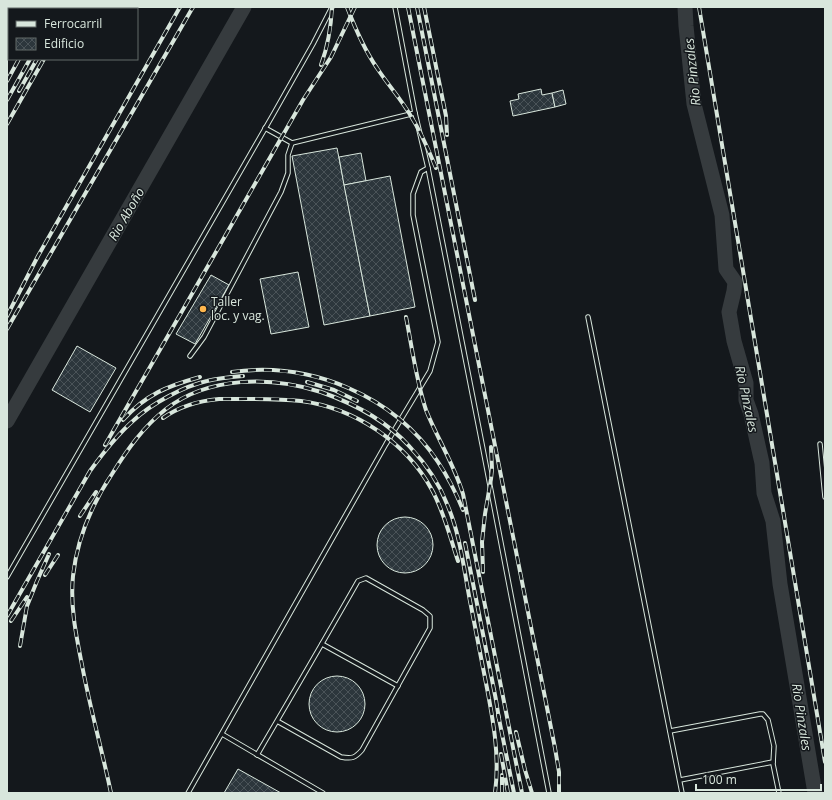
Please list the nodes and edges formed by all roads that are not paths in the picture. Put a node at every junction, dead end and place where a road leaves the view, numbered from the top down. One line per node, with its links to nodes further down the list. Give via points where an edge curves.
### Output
1 (332, 7): 4 (lane)
2 (395, 7): 3 (lane)
3 (415, 113): 5 (lane); 6 (lane)
4 (265, 128): 5 (lane); 11 (lane)
5 (292, 143): 8 (lane, via 288,155 288,174 281,192 207,331)
6 (428, 168): 16 (lane, via 421,172 413,194 413,215 438,342 430,371 382,450); 22 (lane)
7 (588, 317): 15 (lane)
8 (190, 356)
9 (820, 444): 10 (lane)
10 (825, 497)
11 (7, 577)
12 (322, 644): 13 (lane); 13 (lane, via 358,581 366,578 430,616 430,628); 14 (lane)
13 (398, 686): 14 (lane, via 362,750 349,759 341,758)
14 (277, 721): 17 (lane)
15 (670, 731): 18 (lane, via 763,714 768,720 774,746); 19 (lane)
16 (222, 734): 17 (lane); 20 (lane)
17 (257, 755): 21 (lane)
18 (773, 762): 19 (lane); 24 (lane)
19 (680, 780): 23 (lane)
20 (188, 793)
21 (323, 793)
22 (550, 793)
23 (682, 793)
24 (779, 793)

